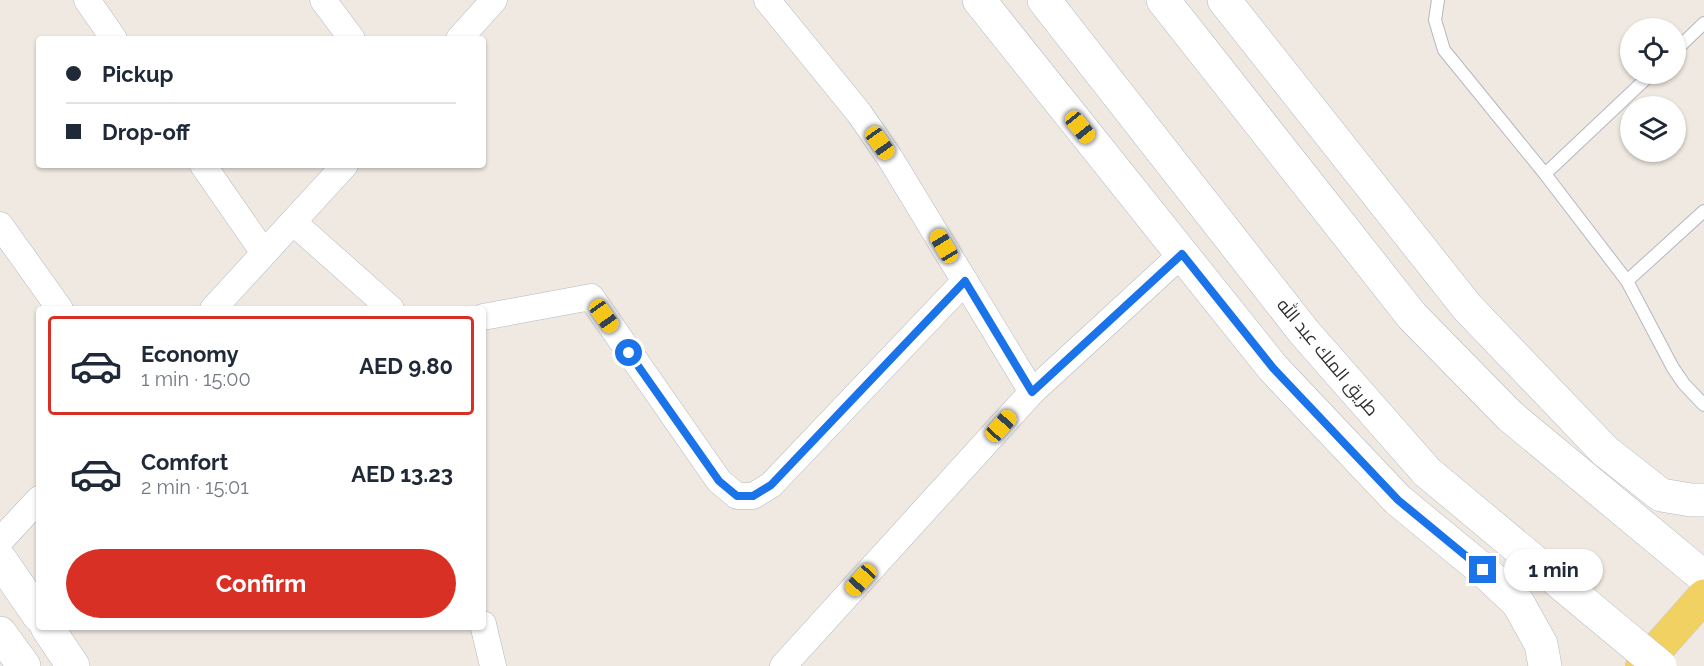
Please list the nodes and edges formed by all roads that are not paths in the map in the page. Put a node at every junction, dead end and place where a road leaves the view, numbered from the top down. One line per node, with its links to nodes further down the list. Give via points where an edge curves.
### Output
1 (87, 0): 11 (street)
2 (323, 0): 12 (street)
3 (494, 0): 13 (street)
4 (767, 0): 24 (street, via 859,113)
5 (979, 0): 23 (street)
6 (1044, 0): 46 (street, طريق الملك عبد الله, bridge, via 1304,332 1427,472)
7 (1163, 0): 36 (street, via 1412,316 1510,416)
8 (1224, 0): 32 (street, via 1491,333 1605,451 1661,495)
9 (1438, 0): 18 (lane, via 1435,20 1444,50)
10 (1704, 23): 14 (lane)
11 (112, 36)
12 (350, 36)
13 (462, 36)
14 (1686, 40)
15 (1640, 84): 18 (lane)
16 (205, 168): 22 (street)
17 (342, 168): 20 (street)
18 (1545, 174): 25 (lane)
19 (1704, 211): 25 (lane)
20 (293, 222): 22 (street); 28 (street)
21 (0, 225): 26 (street)
22 (264, 253): 27 (street)
23 (1182, 254): 30 (street); 44 (street, via 1273,368 1398,500 1518,603 1541,644)
24 (965, 281): 29 (street, via 771,485 753,496 737,496 719,481 591,297); 30 (street)
25 (1627, 281): 31 (lane, via 1673,368)
26 (58, 306)
27 (216, 306)
28 (388, 306)
29 (486, 316)
30 (1032, 392): 43 (street)
31 (1704, 405)
32 (1704, 500)
33 (36, 501): 34 (street)
34 (0, 541)
35 (0, 559): 38 (street)
36 (1704, 577)
37 (1704, 596): 45 (main road)
38 (36, 612)
39 (48, 630): 41 (street)
40 (484, 630): 42 (street)
41 (73, 666)
42 (493, 666)
43 (783, 666)
44 (1545, 666)
45 (1642, 666)
46 (1660, 666)

